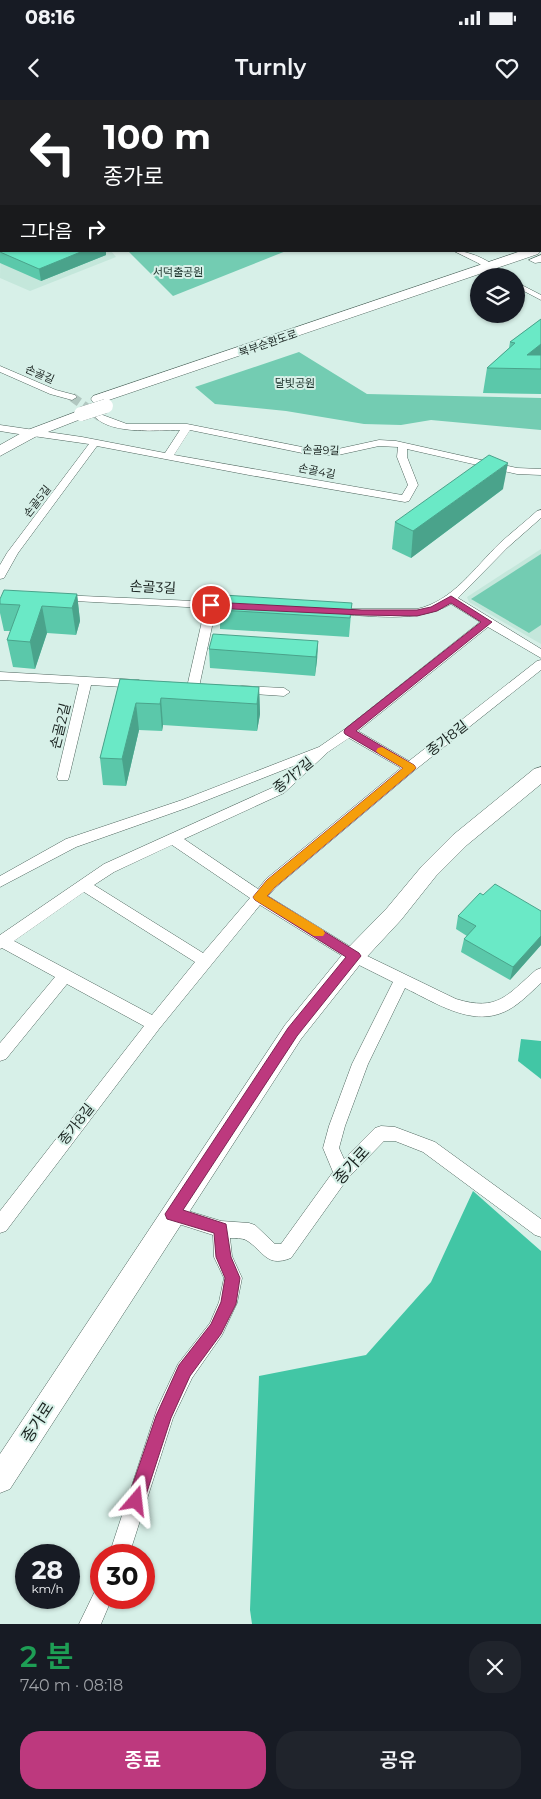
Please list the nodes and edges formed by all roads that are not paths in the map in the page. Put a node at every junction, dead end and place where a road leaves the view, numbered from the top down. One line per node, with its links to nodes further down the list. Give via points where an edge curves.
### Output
1 (460, 252): 3 (street)
2 (537, 253): 4 (main road, 북부순환도로)
3 (487, 268)
4 (506, 268)
5 (470, 282): 11 (main road, 북부순환도로)
6 (470, 283): 11 (main road, 북부순환도로)
7 (525, 289): 8 (street)
8 (541, 298)
9 (0, 369): 10 (street, 손골길)
10 (76, 406): 11 (main road, 북부순환도로, bridge); 13 (main road, 북부순환도로); 14 (main road, 북부순환도로)
11 (101, 407): 12 (street, 손골9길, via 106,421 127,427)
12 (187, 427): 16 (street, 손골9길, via 312,452 350,450 379,443); 18 (street)
13 (4, 432): 14 (street, 손골4길)
14 (30, 434): 15 (street, 손골4길); 17 (main road, 북부순환도로)
15 (95, 442): 18 (street, 손골4길); 21 (street, 손골5길, via 19,542)
16 (403, 445): 18 (street, 손골4길, via 402,457 413,486 405,499); 19 (street, 손골9길, via 517,471)
17 (0, 451)
18 (168, 457)
19 (541, 472)
20 (541, 513): 23 (street)
21 (0, 576)
22 (48, 597): 24 (street, 손골3길)
23 (451, 599): 26 (street, via 434,609 417,613); 27 (street)
24 (211, 605): 25 (street, 손골3길); 33 (street)
25 (249, 607)
26 (324, 611)
27 (487, 622): 28 (street); 36 (street, 종가7길)
28 (541, 654)
29 (541, 664): 38 (street, 종가8길)
30 (0, 676): 31 (street)
31 (86, 681): 32 (street); 40 (street, 손골2길)
32 (154, 685)
33 (193, 687)
34 (230, 689): 35 (street)
35 (284, 692)
36 (349, 732): 37 (street, 종가7길); 38 (street)
37 (324, 749): 41 (street, 종가7길, via 279,790); 42 (street, via 187,803 71,843)
38 (410, 768): 44 (street, 종가8길, via 271,883)
39 (541, 774): 46 (main road, 종가로, via 460,840)
40 (62, 778)
41 (174, 839): 43 (street, 종가7길, via 109,868); 44 (street)
42 (0, 882)
43 (83, 885): 45 (street, 종가7길); 47 (street)
44 (259, 897): 46 (street); 47 (street, 종가8길)
45 (1, 942): 49 (street)
46 (354, 956): 50 (street); 54 (main road, 종가로, via 293,1032)
47 (205, 961): 51 (street, 종가8길)
48 (541, 974): 50 (street, via 508,1003 490,1010 472,1010 452,1004)
49 (64, 977): 51 (street); 52 (street)
50 (402, 979): 53 (street, via 360,1064 336,1126 331,1148)
51 (154, 1024): 55 (street, 종가8길)
52 (0, 1054)
53 (342, 1173): 56 (street, 종가로, via 285,1252 271,1252 249,1230); 57 (street, 종가로, via 381,1133 395,1134 429,1147)
54 (172, 1214): 56 (street, 종가로); 58 (main road, 종가로)
55 (0, 1225)
56 (221, 1229): 59 (street, via 223,1257 233,1278 228,1304 216,1329 185,1371 164,1416)
57 (541, 1229)
58 (0, 1480)
59 (123, 1544)
60 (97, 1609): 61 (street)
61 (90, 1624)

